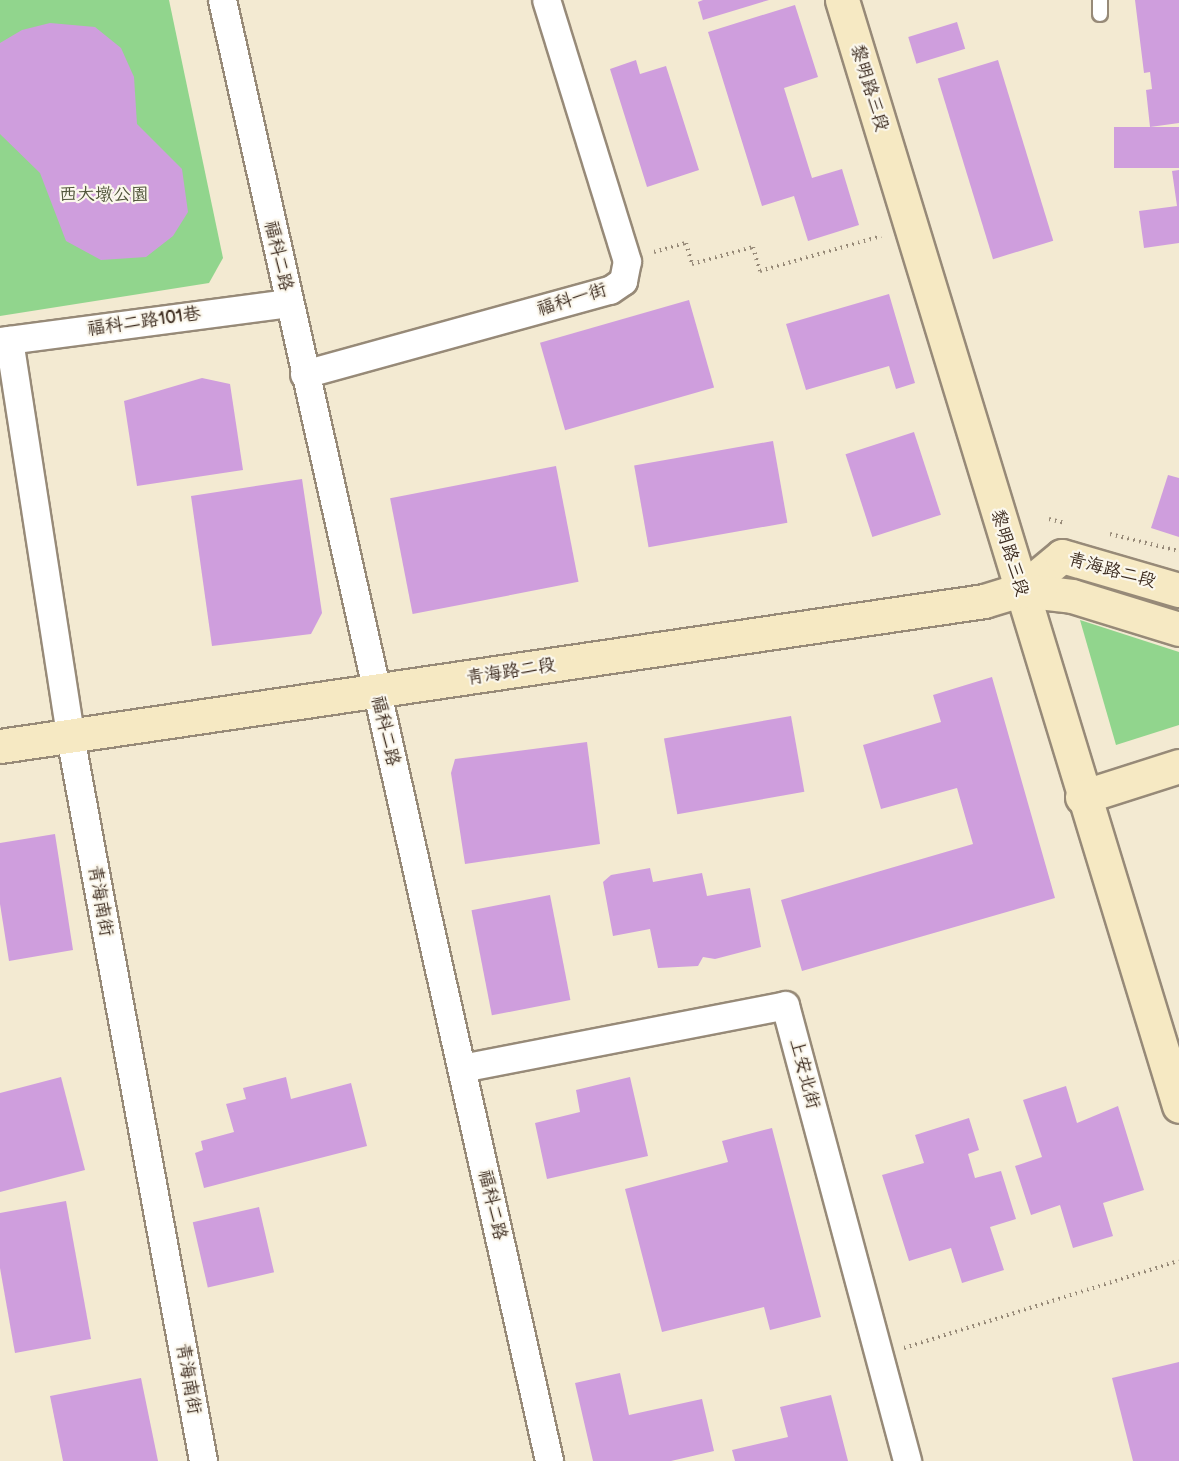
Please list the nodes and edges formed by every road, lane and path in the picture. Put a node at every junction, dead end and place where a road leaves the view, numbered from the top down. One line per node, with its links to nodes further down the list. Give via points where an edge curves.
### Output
1 (222, 0): 6 (street, 福科二路)
2 (546, 0): 5 (street)
3 (842, 0): 4 (main road, 黎明路三段)
4 (911, 228): 5 (path, via 760,271 753,247 692,264 686,243); 13 (main road, 黎明路三段)
5 (627, 261): 8 (street, 福科一街, via 623,281 610,290)
6 (289, 303): 7 (street, 福科二路101巷); 8 (street, 福科二路)
7 (4, 341): 17 (street, 青海南街)
8 (304, 374): 16 (street, 福科二路)
9 (1049, 519): 10 (path)
10 (1071, 525)
11 (1103, 532): 12 (path)
12 (1179, 551)
13 (1021, 590): 14 (main road, 青海路二段, via 1062,556); 15 (main road, 青海路二段, via 1072,596); 16 (main road, 青海路二段, via 984,601); 20 (main road, 黎明路三段)
14 (1179, 590)
15 (1179, 629)
16 (376, 693): 17 (main road, 青海路二段); 21 (street, 福科二路)
17 (70, 736): 18 (main road, 青海路二段); 25 (street, 青海南街)
18 (0, 746)
19 (1179, 766): 20 (main road)
20 (1082, 797): 22 (main road, 黎明路三段)
21 (462, 1068): 24 (street, 上安北街, via 785,1005); 26 (street, 福科二路)
22 (1179, 1106)
23 (1179, 1261): 24 (path)
24 (881, 1356): 27 (street, 上安北街)
25 (203, 1461)
26 (549, 1461)
27 (907, 1461)

